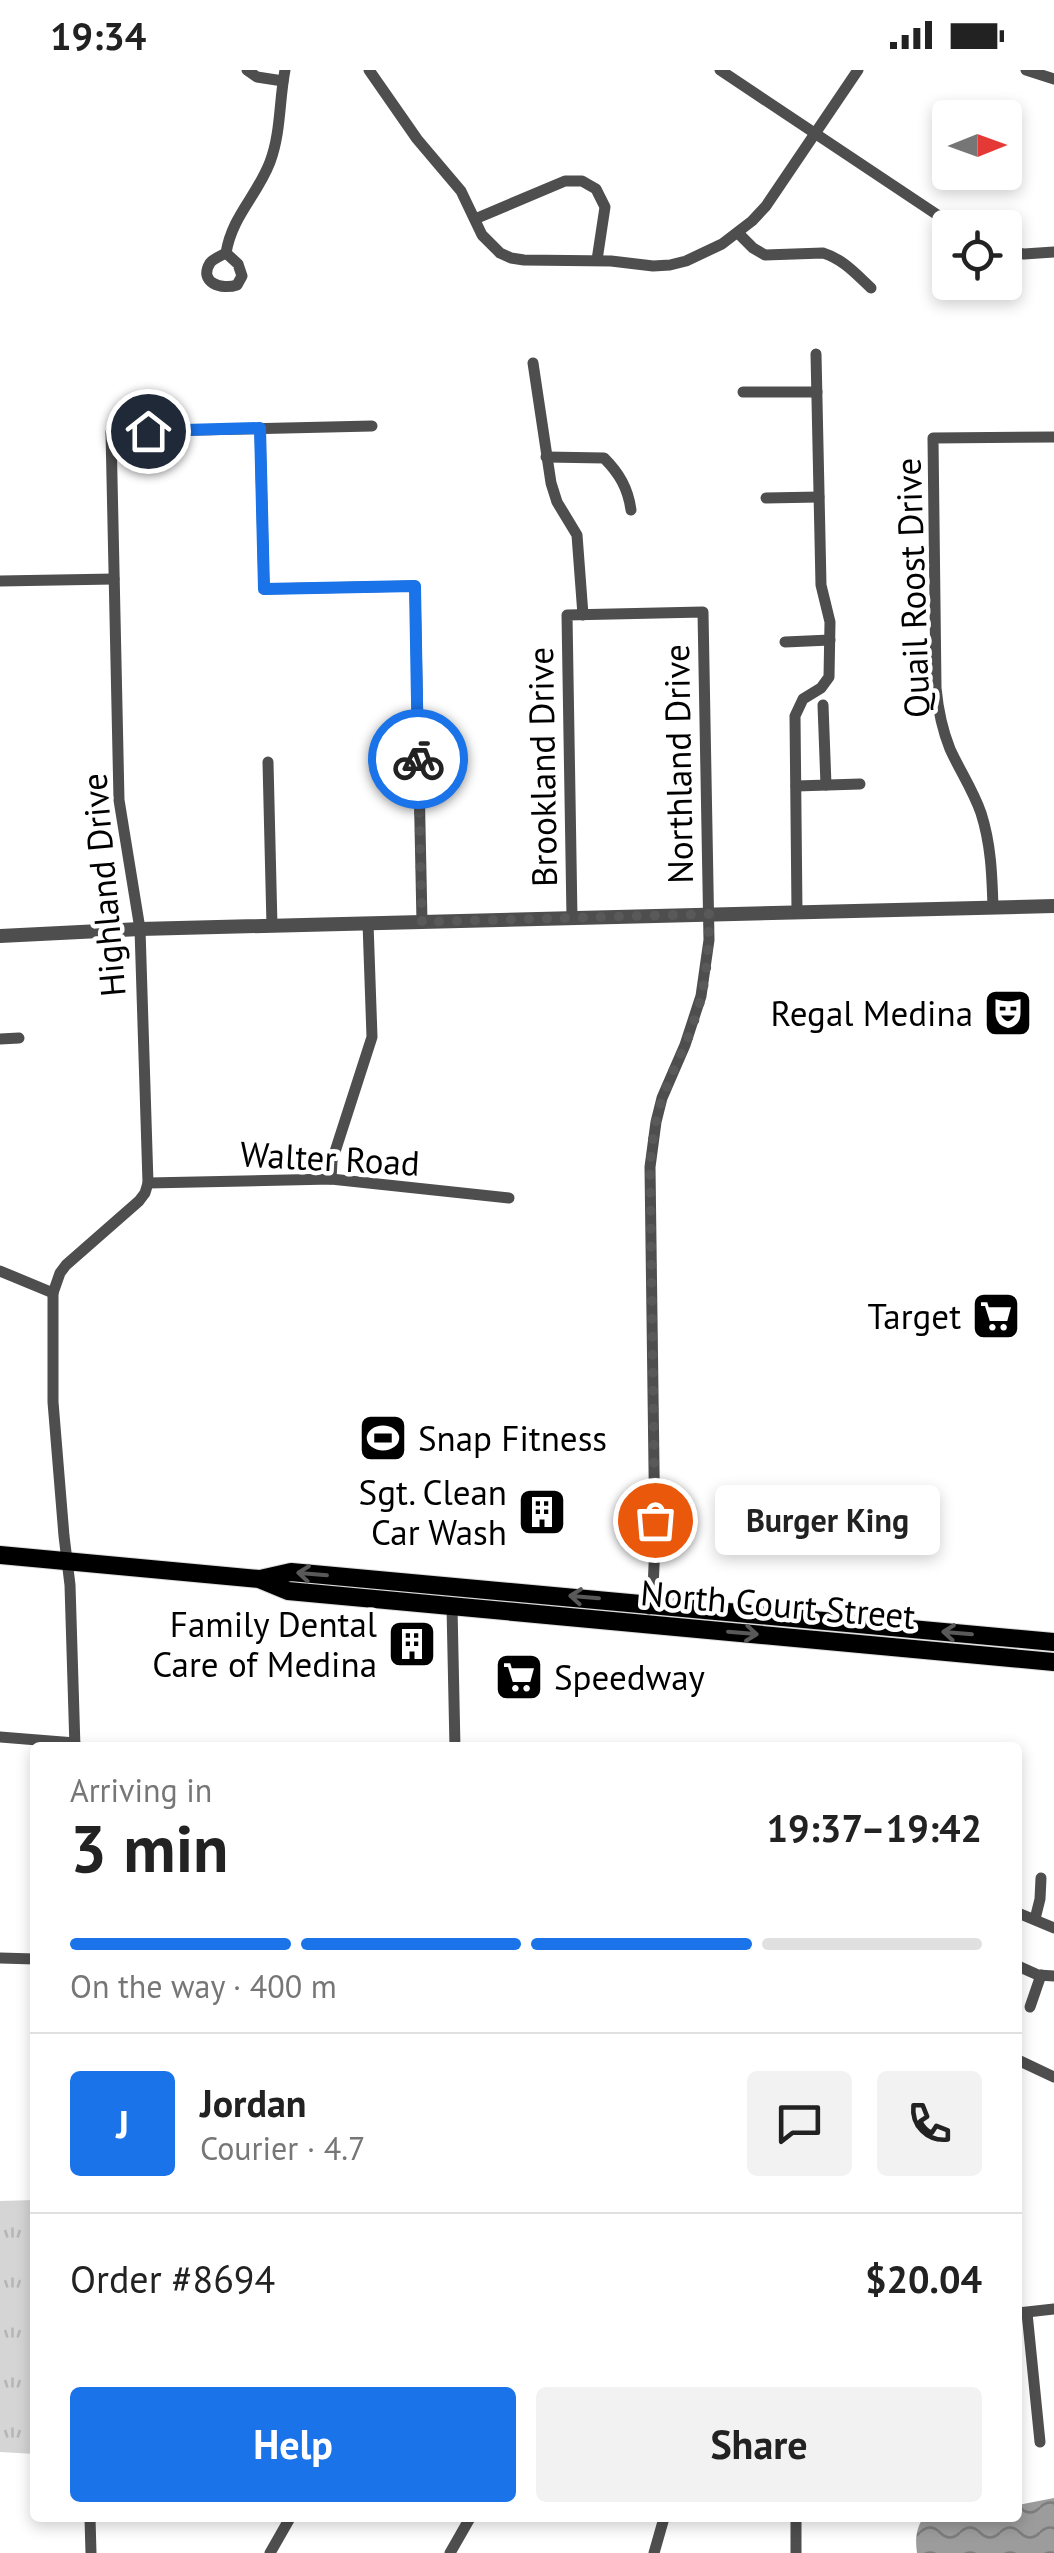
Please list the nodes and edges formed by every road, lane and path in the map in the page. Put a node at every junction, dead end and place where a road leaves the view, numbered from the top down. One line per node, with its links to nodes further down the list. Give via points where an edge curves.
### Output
1 (247, 70): 6 (street)
2 (370, 70): 10 (street)
3 (720, 70): 8 (street)
4 (858, 70): 8 (street)
5 (1026, 70): 7 (street)
6 (284, 76): 13 (street, via 272,155 234,224)
7 (1054, 80)
8 (815, 133): 9 (street); 11 (street, via 766,206)
9 (932, 211)
10 (475, 219): 15 (street, via 482,236 511,258); 15 (street, via 565,181 582,181 605,207)
11 (738, 233): 15 (street, via 670,264); 16 (street, via 766,255 830,254)
12 (1054, 252): 14 (street)
13 (226, 253)
14 (1022, 254)
15 (597, 260)
16 (871, 288)
17 (816, 354): 20 (street)
18 (534, 363): 24 (street)
19 (743, 392): 20 (street)
20 (817, 392): 25 (street)
21 (372, 426): 22 (street)
22 (260, 428): 28 (street, Highland Drive, via 111,432); 43 (street, via 264,589 415,586)
23 (1054, 438): 39 (street, Quail Roost Drive, via 934,438 938,710 984,826)
24 (546, 456): 27 (street, via 604,458 620,477); 30 (street, via 558,502 577,535)
25 (819, 497): 26 (street); 31 (street)
26 (766, 498)
27 (631, 510)
28 (114, 579): 29 (street); 46 (street, Highland Drive, via 119,812)
29 (0, 582)
30 (582, 615): 41 (street, Northland Drive, via 703,612); 42 (street, Brookland Drive, via 566,615)
31 (830, 640): 32 (street); 37 (street, via 829,677 796,716)
32 (785, 642)
33 (823, 705): 36 (street)
34 (268, 762): 45 (street)
35 (860, 784): 36 (street)
36 (826, 785): 37 (street)
37 (796, 786): 40 (street)
38 (1054, 906): 39 (street)
39 (993, 907): 40 (street)
40 (797, 912): 41 (street)
41 (709, 914): 42 (street); 58 (street, Northland Drive, via 702,996 652,1142 656,1544)
42 (572, 918): 43 (street)
43 (422, 922): 44 (street)
44 (368, 924): 45 (street); 50 (street, via 372,1036)
45 (272, 926): 46 (street)
46 (140, 929): 47 (street); 51 (street, Highland Drive)
47 (0, 936)
48 (0, 1038): 49 (street)
49 (19, 1038)
50 (331, 1179): 51 (street, Walter Road); 52 (street, Walter Road)
51 (148, 1183): 54 (street, via 140,1201 66,1265)
52 (509, 1198)
53 (0, 1271): 54 (street)
54 (52, 1293): 56 (street)
55 (0, 1555): 56 (main road, North Court Street)
56 (68, 1562): 57 (main road, North Court Street); 65 (street)
57 (259, 1579): 58 (main road, North Court Street, one-way to 57, via 292,1572); 59 (main road, North Court Street, via 288,1591)
58 (650, 1604): 60 (street, Northland Drive); 61 (main road, North Court Street, one-way to 58)
59 (452, 1606): 60 (main road, North Court Street); 66 (street)
60 (646, 1624): 62 (main road, North Court Street, one-way to 62)
61 (1054, 1642)
62 (1054, 1662)
63 (0, 1737): 64 (street)
64 (47, 1742)
65 (75, 1742)
66 (455, 1742)
67 (1040, 1878): 69 (street)
68 (1022, 1914): 69 (street)
69 (1035, 1919): 70 (street)
70 (1054, 1928)
71 (0, 1958): 72 (street)
72 (30, 1958)
73 (1022, 1967): 74 (street)
74 (1048, 1976): 75 (street)
75 (1030, 2007)
76 (1022, 2062): 77 (street)
77 (1054, 2077)
78 (1054, 2309): 79 (street)
79 (1022, 2313): 80 (street)
80 (1040, 2442)
81 (90, 2522): 86 (street)
82 (288, 2522): 87 (street)
83 (468, 2522): 88 (street)
84 (663, 2522): 89 (street)
85 (796, 2522): 90 (street)
86 (90, 2553)
87 (270, 2553)
88 (450, 2553)
89 (654, 2553)
90 (796, 2553)

